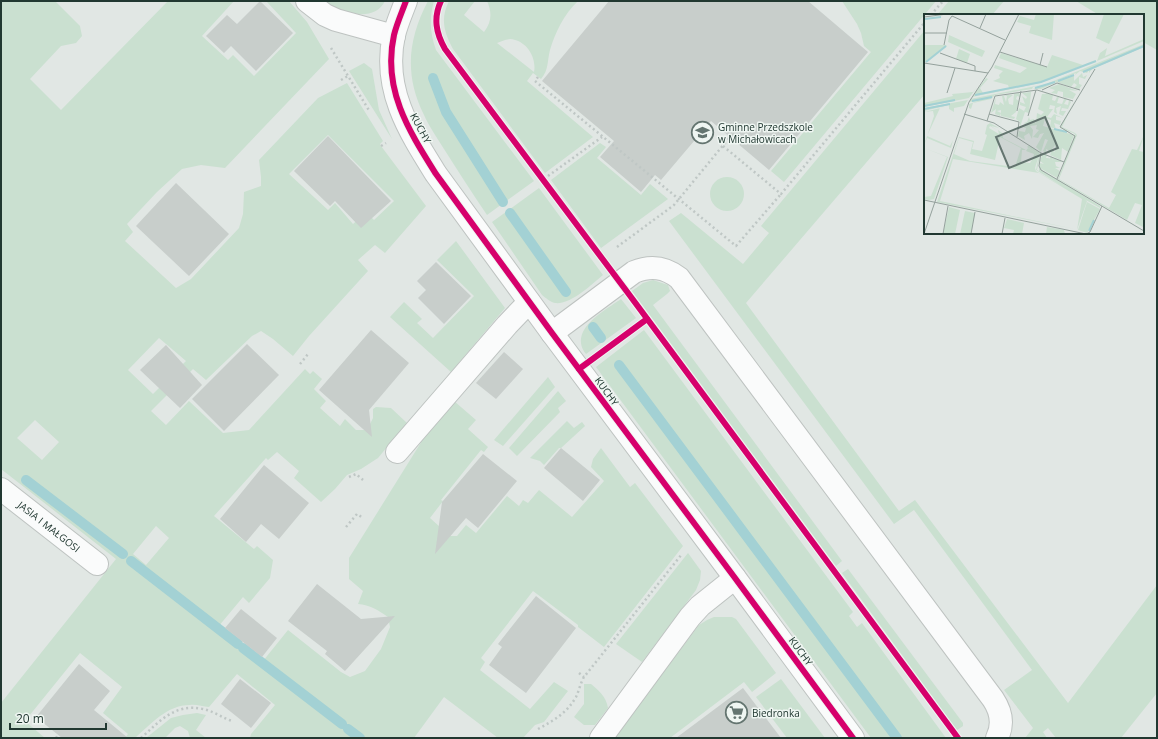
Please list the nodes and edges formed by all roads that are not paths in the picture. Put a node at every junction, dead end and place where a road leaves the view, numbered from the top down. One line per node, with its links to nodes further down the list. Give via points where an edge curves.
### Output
1 (308, 1): 3 (street, via 325,15 336,20)
2 (406, 1): 3 (street, KUCHY)
3 (394, 36): 4 (street, KUCHY, via 391,69 393,87 399,108 409,128 436,174)
4 (530, 302): 5 (street, KUCHY); 6 (street)
5 (552, 333): 9 (street, KUCHY); 12 (street, via 634,272 650,267 662,268 679,278 993,699 1000,712)
6 (397, 452)
7 (1, 489): 8 (street, JASIA I MAŁGOSI)
8 (97, 564)
9 (735, 578): 10 (street, via 694,612); 11 (street, KUCHY)
10 (601, 738)
11 (853, 738)
12 (998, 738)

